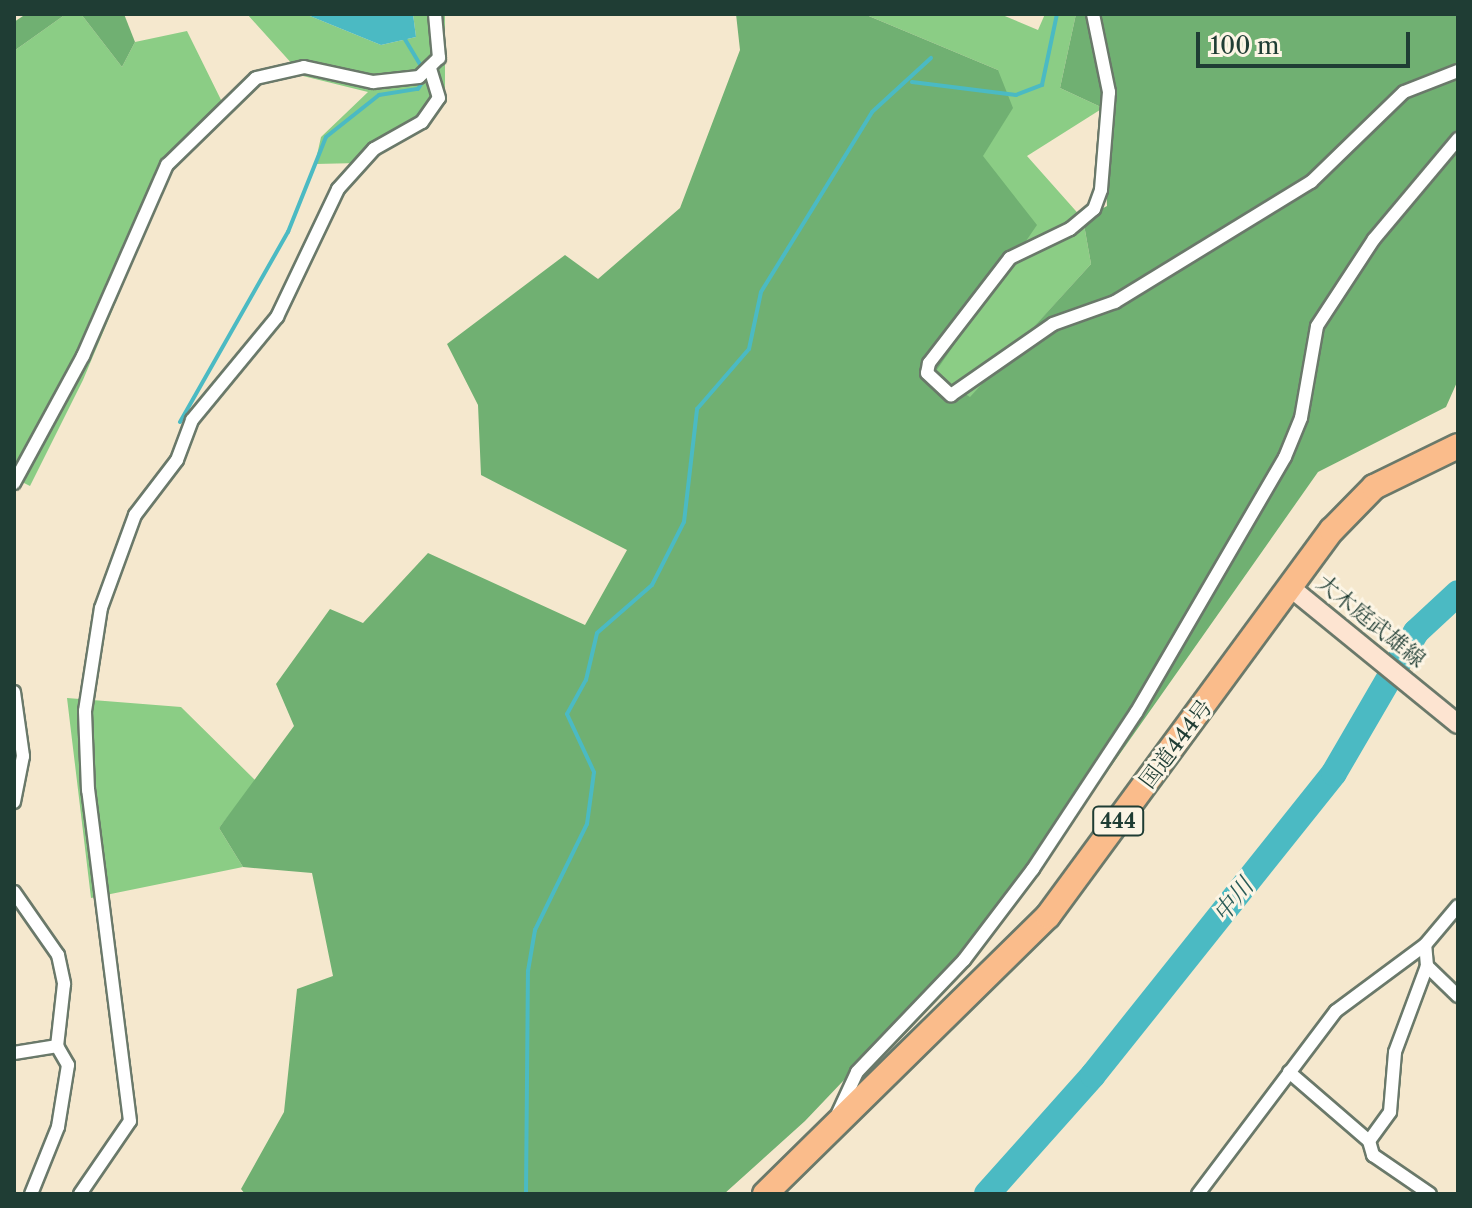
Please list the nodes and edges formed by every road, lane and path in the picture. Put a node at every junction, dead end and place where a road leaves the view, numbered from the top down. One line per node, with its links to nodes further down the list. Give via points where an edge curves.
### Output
1 (435, 14): 3 (street, via 439,58)
2 (1093, 14): 4 (street, via 1109,92 1101,190 1094,209 1070,229 1010,258 929,363 927,373 951,395 1053,324 1115,302 1311,182 1404,92)
3 (430, 68): 7 (street, via 419,77 373,82 304,67 281,70 256,78 218,109 167,165 143,207 83,356); 23 (street, via 439,98 422,122 374,149 338,189 277,317 192,420 177,460 135,515 101,608 85,711 88,790 130,1121)
4 (1458, 71)
5 (1458, 139): 20 (street, via 1374,239 1317,326 1301,418 1285,457 1136,713 964,960 857,1072)
6 (1458, 446): 8 (highway, 国道444号 / 444, via 1374,487)
7 (14, 483)
8 (1291, 588): 10 (main road, 大木庭武雄線); 20 (highway, 国道444号 / 444, via 1048,916 981,989)
9 (14, 692): 11 (street, via 23,756)
10 (1458, 724)
11 (14, 802)
12 (14, 892): 17 (street, via 58,955 64,984)
13 (1458, 906): 14 (street)
14 (1425, 945): 15 (street); 19 (street, via 1336,1011)
15 (1427, 966): 16 (street); 21 (street, via 1395,1052 1390,1112)
16 (1458, 996)
17 (57, 1046): 18 (street); 22 (street, via 68,1065 58,1127)
18 (14, 1053)
19 (1289, 1072): 21 (street); 25 (street)
20 (831, 1125): 24 (highway, 国道444号 / 444)
21 (1369, 1141): 26 (street, via 1373,1155)
22 (31, 1194)
23 (80, 1194)
24 (765, 1194)
25 (1198, 1194)
26 (1430, 1194)

